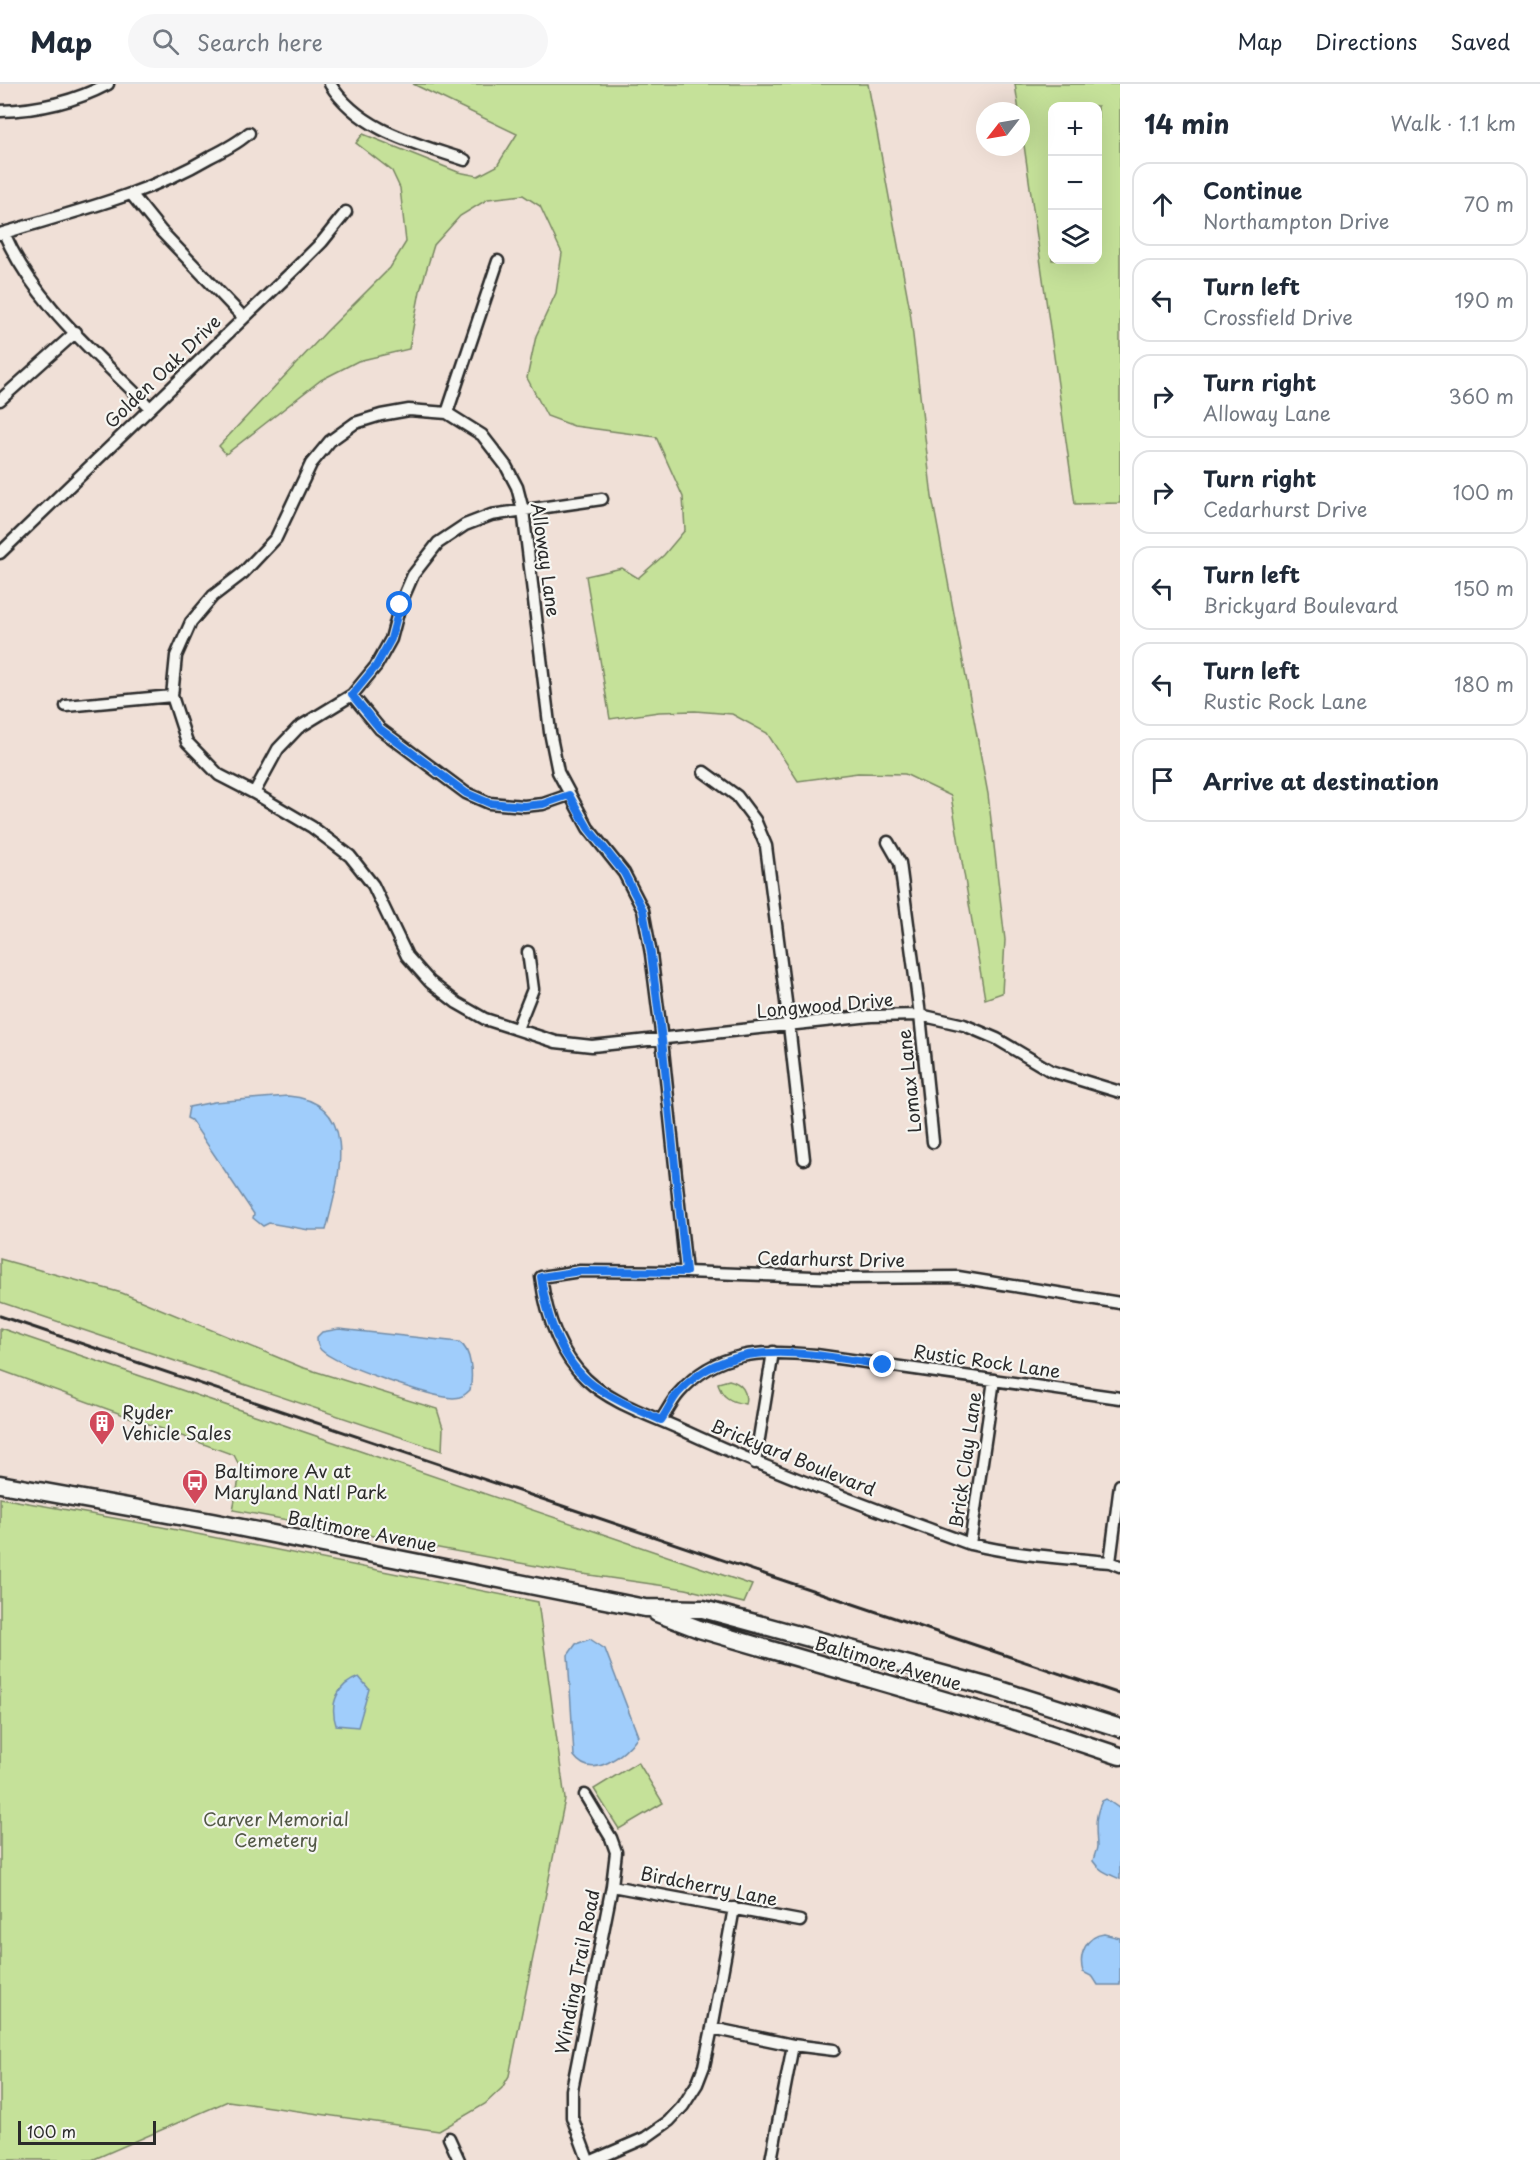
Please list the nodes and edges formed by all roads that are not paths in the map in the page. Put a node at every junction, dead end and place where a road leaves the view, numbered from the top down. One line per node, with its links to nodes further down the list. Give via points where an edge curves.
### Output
1 (108, 84): 3 (street, via 58,104)
2 (330, 84): 5 (street, via 351,111 374,126)
3 (0, 111)
4 (249, 133): 6 (street, via 200,163)
5 (465, 160)
6 (132, 195): 8 (street); 10 (street)
7 (346, 212): 10 (street, Golden Oak Drive, via 322,242)
8 (2, 234): 11 (street, via 31,284)
9 (498, 261): 14 (street)
10 (244, 318): 13 (street, Golden Oak Drive)
11 (76, 332): 12 (street); 13 (street)
12 (0, 400)
13 (150, 408): 17 (street, Golden Oak Drive)
14 (447, 413): 16 (street, Alloway Lane, via 482,435 506,466); 19 (street, Alloway Lane, via 409,410 381,415 356,423 330,441 311,464 276,538 243,573 213,596 191,622 176,656)
15 (602, 499): 16 (street)
16 (523, 510): 18 (street, via 465,525 438,543 413,575 391,639 376,666); 23 (street, Alloway Lane, via 550,732 558,772)
17 (0, 553)
18 (352, 695): 22 (street, via 298,728 278,748); 23 (street, via 380,729 466,793 489,803 524,806)
19 (172, 696): 20 (street); 22 (street, Alloway Lane, via 187,742 219,775)
20 (66, 706)
21 (704, 772): 27 (street, via 737,796 766,846)
22 (255, 793): 28 (street, Alloway Lane, via 312,827 350,856 374,885 407,956 430,982 485,1020)
23 (569, 795): 29 (street, Alloway Lane, via 588,828 624,873 643,910)
24 (888, 842): 26 (street, Lomax Lane, via 900,863)
25 (528, 952): 28 (street, via 533,989)
26 (920, 1015): 27 (street, Longwood Drive); 30 (street, Longwood Drive, via 964,1025 998,1039 1051,1071); 31 (street, Lomax Lane)
27 (789, 1025): 29 (street, Longwood Drive); 32 (street)
28 (517, 1029): 29 (street, Alloway Lane, via 556,1042 592,1046)
29 (662, 1040): 33 (street, Alloway Lane)
30 (1120, 1092)
31 (933, 1142)
32 (804, 1159)
33 (686, 1272): 34 (street, Cedarhurst Drive, via 580,1271); 35 (street, Cedarhurst Drive, via 840,1278 958,1277)
34 (541, 1277): 39 (street, Brickyard Boulevard, via 555,1334 573,1365 598,1389)
35 (1120, 1303)
36 (773, 1352): 37 (street, Rustic Rock Lane); 39 (street, Rustic Rock Lane, via 748,1354 709,1368 677,1394); 40 (street)
37 (994, 1380): 38 (street, Rustic Rock Lane); 43 (street, Brick Clay Lane)
38 (1120, 1398)
39 (661, 1420): 40 (street, Brickyard Boulevard)
40 (755, 1463): 43 (street, Brickyard Boulevard)
41 (0, 1484): 45 (main road, Baltimore Avenue)
42 (1120, 1485): 44 (street)
43 (970, 1544): 44 (street, Brickyard Boulevard, via 1042,1557)
44 (1117, 1562)
45 (645, 1608): 46 (main road, Baltimore Avenue, via 703,1609 997,1689); 47 (main road, Baltimore Avenue, via 699,1629 1009,1719)
46 (1120, 1728)
47 (1120, 1756)
48 (585, 1795): 49 (street, Winding Trail Road, via 616,1852)
49 (612, 1886): 50 (street, Birdcherry Lane); 57 (street, Winding Trail Road, via 572,2090 572,2117)
50 (734, 1908): 51 (street, Birdcherry Lane); 52 (street)
51 (800, 1921)
52 (712, 2028): 53 (street); 58 (street, via 704,2066 683,2106 645,2138)
53 (792, 2045): 54 (street); 59 (street)
54 (834, 2050)
55 (449, 2138): 56 (street)
56 (459, 2160)
57 (588, 2160)
58 (594, 2160)
59 (771, 2160)

